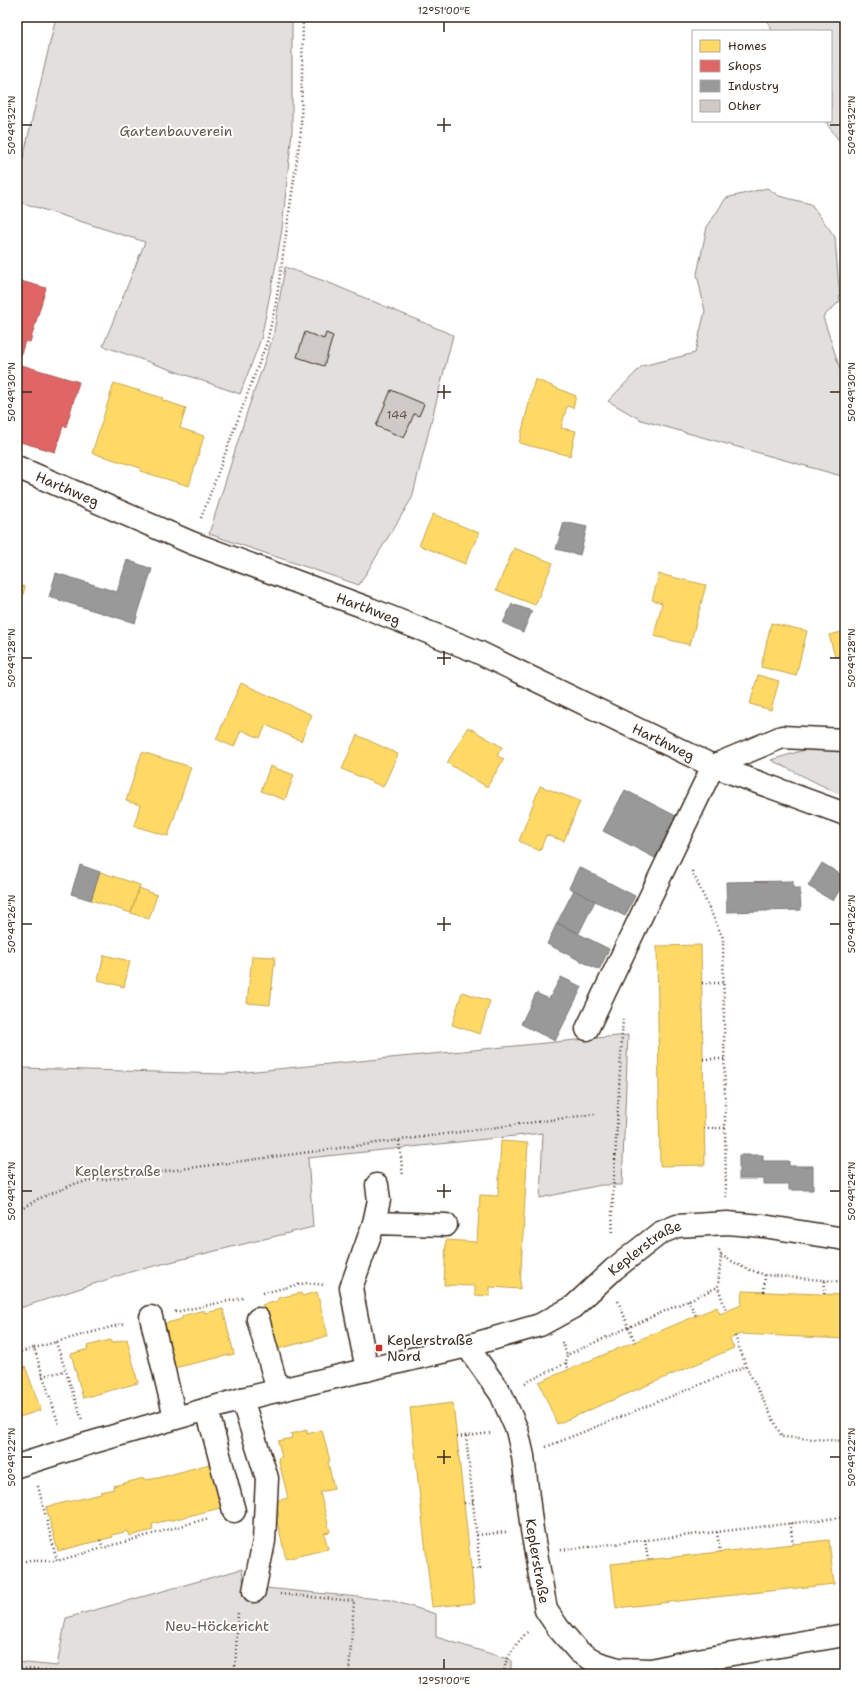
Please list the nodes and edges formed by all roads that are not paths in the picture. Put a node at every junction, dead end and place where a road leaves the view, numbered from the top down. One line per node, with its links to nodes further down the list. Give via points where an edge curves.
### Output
1 (17, 467): 3 (street, Harthweg, via 192,543 478,652)
2 (845, 740): 3 (street, via 782,737)
3 (713, 766): 4 (street, Harthweg); 5 (street)
4 (845, 814)
5 (587, 1029)
6 (377, 1185): 7 (street, via 379,1200)
7 (374, 1223): 8 (street); 13 (street, via 351,1288)
8 (446, 1225)
9 (845, 1239): 12 (street, Keplerstraße, via 726,1223 677,1226 660,1233 614,1269 572,1307 552,1320)
10 (151, 1317): 17 (street)
11 (258, 1319): 14 (street)
12 (466, 1346): 13 (street, Keplerstraße); 22 (street, Keplerstraße, via 501,1394 517,1430 546,1610 579,1652 598,1663 618,1669)
13 (367, 1370): 14 (street, Keplerstraße)
14 (278, 1390): 15 (street, Keplerstraße)
15 (242, 1399): 16 (street, Keplerstraße); 20 (street, via 267,1478 264,1541)
16 (207, 1409): 17 (street, Keplerstraße); 19 (street)
17 (176, 1417): 18 (street, Keplerstraße)
18 (17, 1466)
19 (234, 1511)
20 (254, 1592)
21 (845, 1635): 22 (street, Keplerstraße)
22 (692, 1668)

